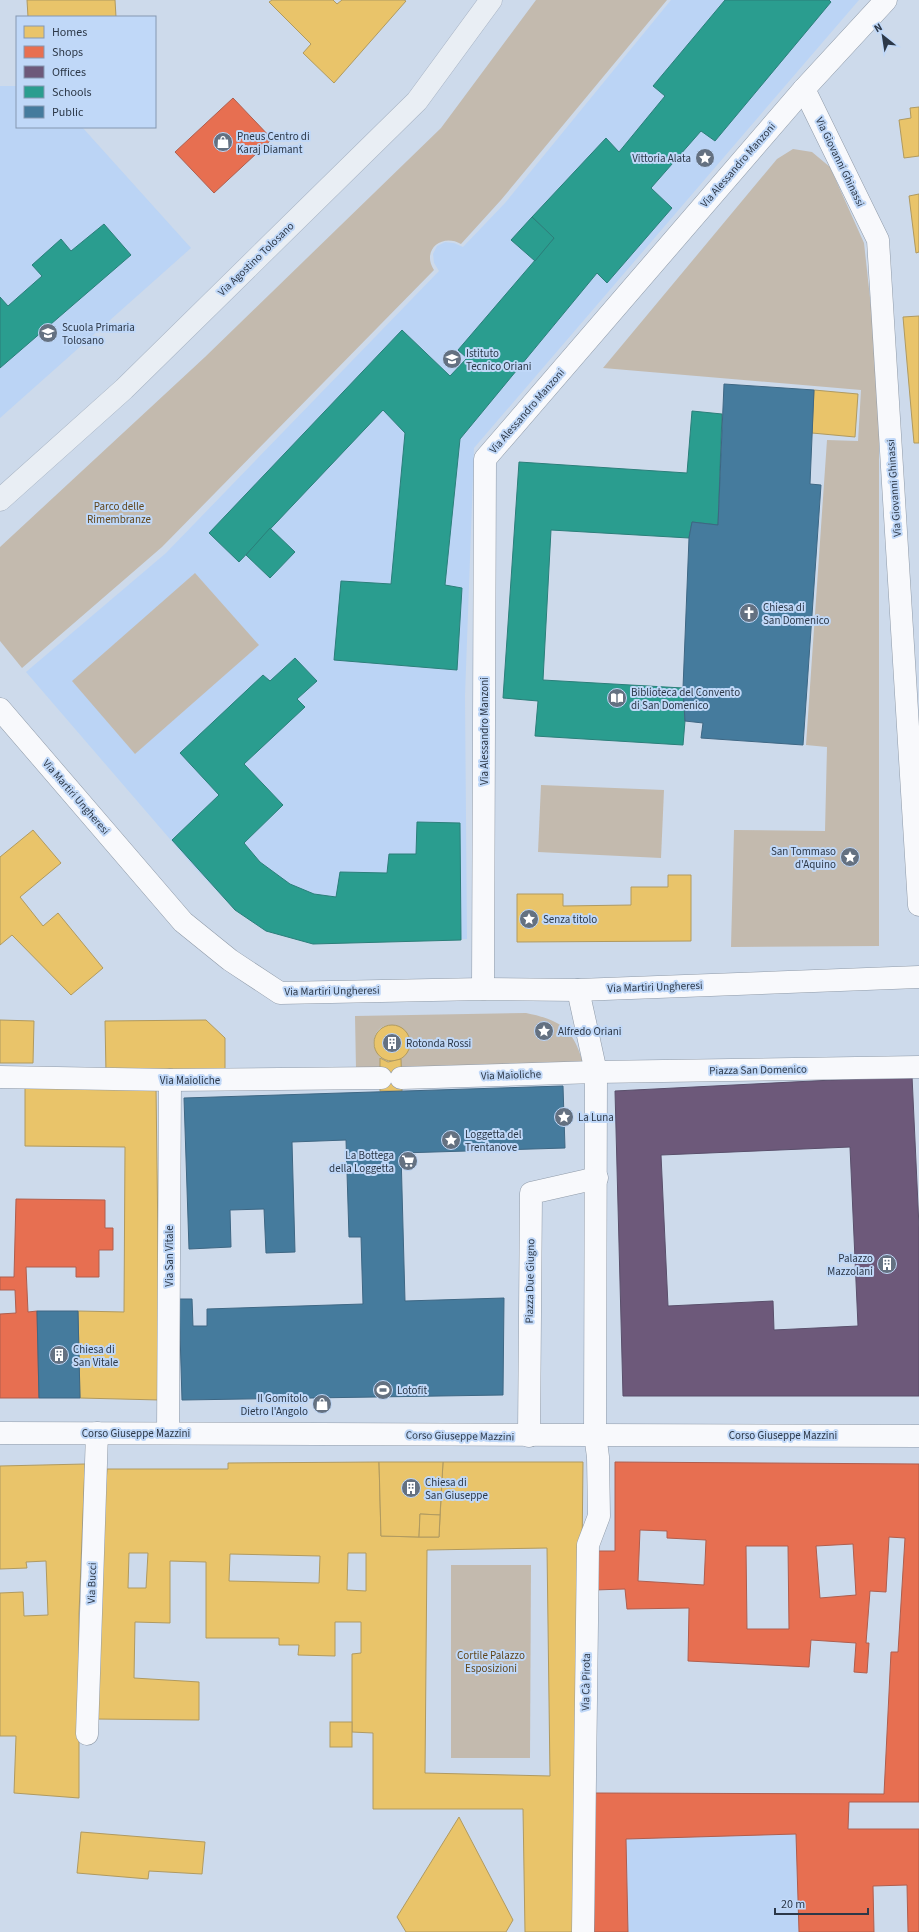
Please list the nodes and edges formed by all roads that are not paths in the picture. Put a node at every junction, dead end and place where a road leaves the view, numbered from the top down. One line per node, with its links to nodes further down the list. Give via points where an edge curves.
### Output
1 (491, 0): 4 (main road, Via Agostino Tolosano, via 417,101 124,389)
2 (886, 0): 3 (street, Via Alessandro Manzoni)
3 (804, 88): 5 (street, Via Giovanni Ghinassi, via 878,240); 9 (street, Via Alessandro Manzoni, via 485,459)
4 (0, 500)
5 (910, 598): 7 (street, Via Giovanni Ghinassi)
6 (3, 718): 9 (street, Via Martiri Ungheresi, via 184,922 230,960 280,993)
7 (919, 905)
8 (919, 977): 10 (street, Via Martiri Ungheresi)
9 (483, 989): 10 (street, Via Martiri Ungheresi)
10 (578, 990): 12 (street)
11 (919, 1068): 12 (street, Piazza San Domenico)
12 (596, 1072): 14 (street, Via Maioliche, via 391,1078); 15 (street)
13 (0, 1077): 14 (street, Via Maioliche)
14 (170, 1080): 17 (street, Via San Vitale)
15 (597, 1178): 19 (street); 20 (street, Piazza Due Giugno, via 531,1193)
16 (97, 1433): 17 (street, Corso Giuseppe Mazzini); 18 (street, Corso Giuseppe Mazzini); 22 (street, Via Bucci)
17 (168, 1433): 20 (street, Corso Giuseppe Mazzini)
18 (0, 1434)
19 (595, 1434): 20 (street, Corso Giuseppe Mazzini); 21 (street, Corso Giuseppe Mazzini); 23 (street, Via Cà Pirota, via 599,1516 588,1545)
20 (529, 1436)
21 (919, 1436)
22 (87, 1734)
23 (583, 1932)

